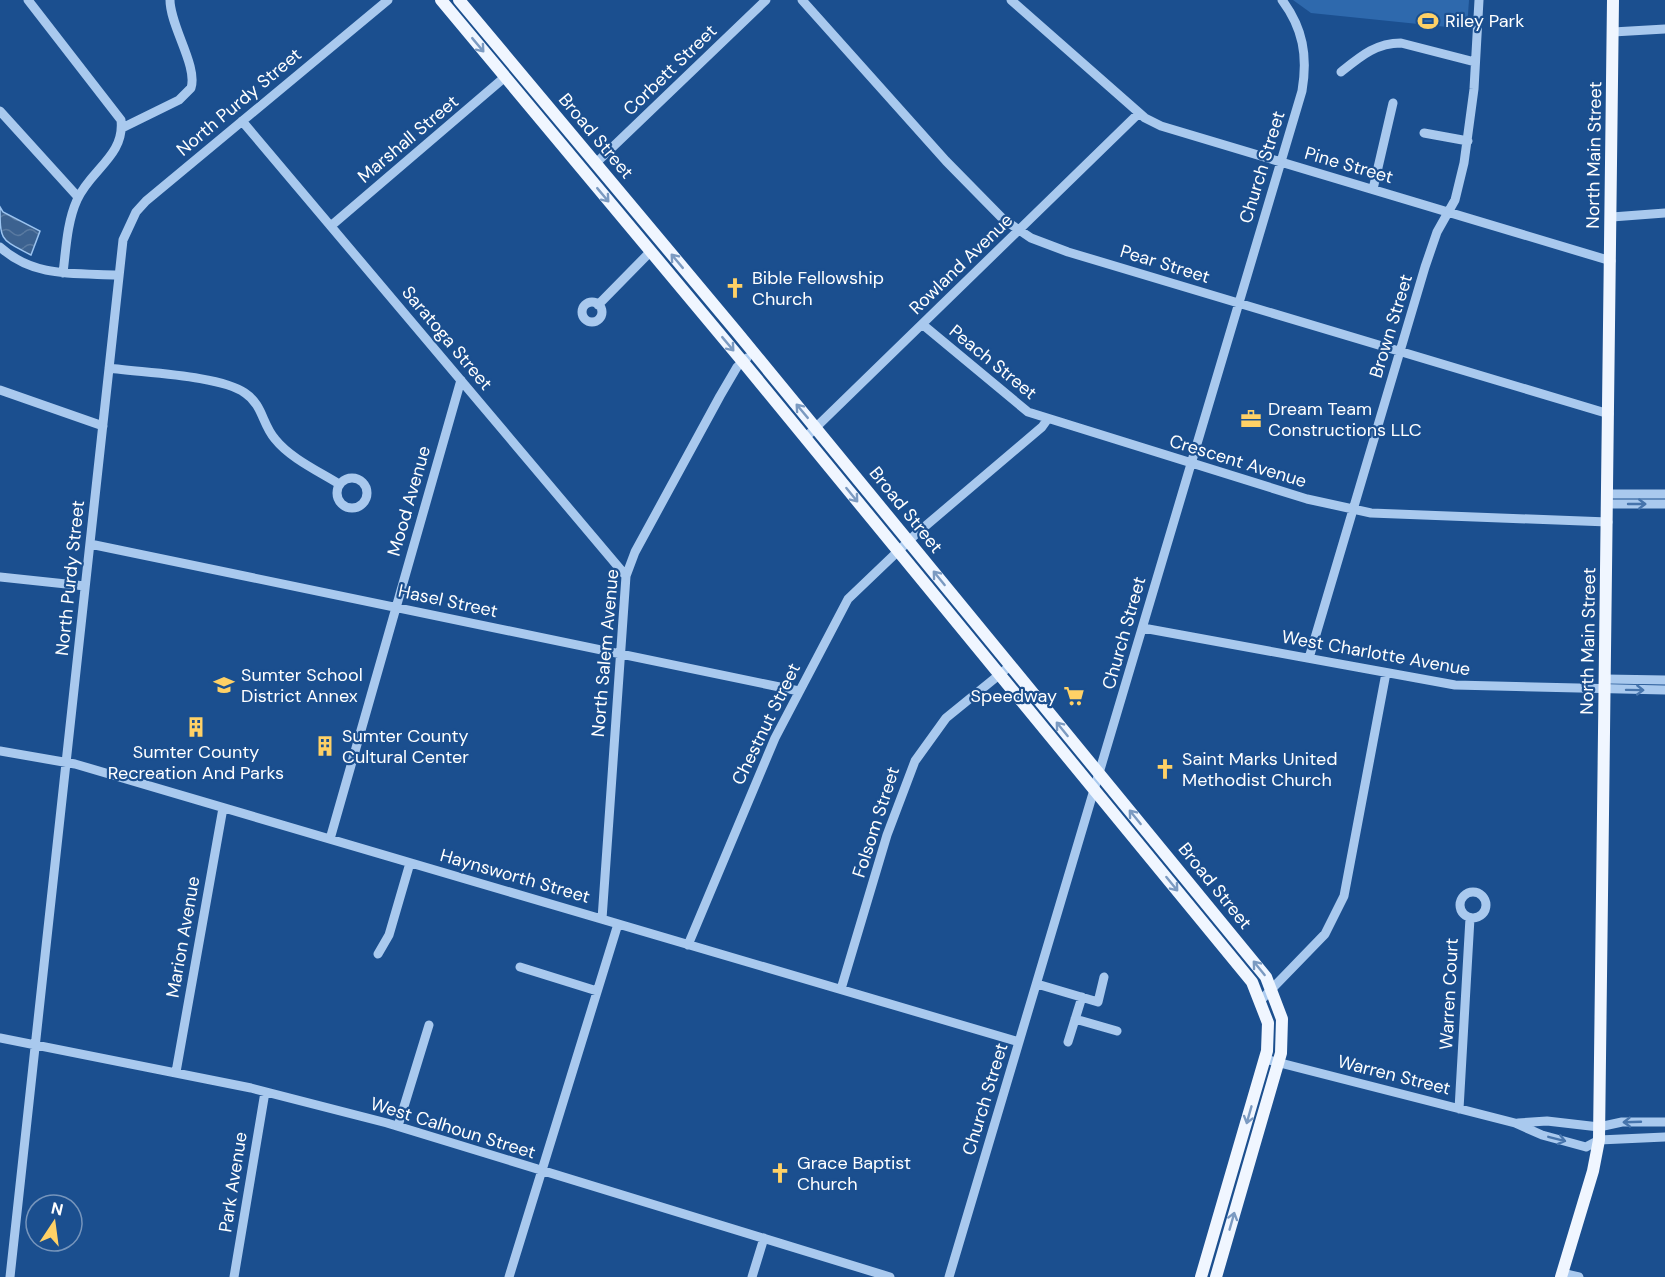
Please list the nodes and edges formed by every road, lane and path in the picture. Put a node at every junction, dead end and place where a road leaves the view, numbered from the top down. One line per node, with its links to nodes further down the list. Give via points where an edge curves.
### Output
1 (28, 0): 21 (street, via 113,107)
2 (170, 0): 21 (street, via 172,21 191,72 190,88 179,99)
3 (388, 0): 20 (street, North Purdy Street)
4 (459, 0): 25 (main road, Broad Street)
5 (766, 0): 25 (street, Corbett Street)
6 (802, 0): 32 (street, Pear Street, via 969,185)
7 (1011, 0): 19 (street, Pine Street)
8 (1282, 0): 24 (street, Church Street, via 1296,20 1305,59 1302,91)
9 (1479, 0): 14 (street, Brown Street)
10 (1613, 0): 13 (main road, North Main Street)
11 (445, 2): 16 (main road, Broad Street, one-way to 16)
12 (1665, 29): 13 (street)
13 (1613, 32): 30 (main road, North Main Street)
14 (1475, 62): 15 (street, via 1393,43 1374,47); 23 (street, Brown Street)
15 (1341, 72)
16 (505, 77): 31 (street, Marshall Street); 34 (main road, Broad Street, one-way to 34)
17 (1393, 103): 26 (street)
18 (0, 111): 27 (street)
19 (1139, 113): 24 (street, Pine Street, via 1161,126); 32 (street, Rowland Avenue)
20 (242, 121): 31 (street, Saratoga Street); 37 (street, North Purdy Street, via 136,212 123,240)
21 (122, 128): 27 (street, via 115,151)
22 (1424, 133): 23 (street)
23 (1468, 141): 28 (street, Brown Street, via 1455,200)
24 (1280, 162): 26 (street, Pine Street); 38 (street, Church Street)
25 (596, 163): 42 (main road, Broad Street, one-way to 25)
26 (1373, 189): 28 (street, Pine Street)
27 (78, 197): 36 (street)
28 (1448, 212): 35 (street, Pine Street); 41 (street, Brown Street, via 1437,232)
29 (1665, 213): 30 (street)
30 (1612, 217): 35 (main road, North Main Street)
31 (332, 225): 45 (street, Saratoga Street)
32 (1019, 230): 38 (street, Pear Street, via 1068,252); 40 (street, Rowland Avenue)
33 (0, 247): 36 (street, via 30,267)
34 (651, 251): 39 (street); 43 (main road, Broad Street, one-way to 43)
35 (1611, 261): 47 (main road, North Main Street)
36 (63, 273): 37 (street)
37 (118, 275): 44 (street, North Purdy Street)
38 (1239, 303): 41 (street, Pear Street); 52 (street, Church Street)
39 (598, 305)
40 (922, 324): 48 (street, Peach Street, via 1012,401); 50 (street, Rowland Avenue)
41 (1400, 351): 47 (street, Pear Street); 57 (street, Brown Street)
42 (753, 353): 43 (street, North Salem Avenue); 50 (main road, Broad Street, one-way to 42)
43 (743, 362): 51 (main road, Broad Street); 62 (street, North Salem Avenue, via 720,396 635,552)
44 (109, 368): 49 (street, North Purdy Street); 53 (street, via 237,388 257,403 271,434 282,446)
45 (461, 380): 62 (street, Saratoga Street); 65 (street, Mood Avenue)
46 (0, 390): 49 (street)
47 (1609, 414): 55 (main road, North Main Street)
48 (1047, 420): 52 (street, Crescent Avenue); 59 (street)
49 (103, 426): 60 (street, North Purdy Street)
50 (815, 428): 51 (street, Rowland Avenue); 59 (main road, Broad Street)
51 (805, 438): 61 (main road, Broad Street, one-way to 61)
52 (1191, 464): 57 (street, Crescent Avenue); 66 (street, Church Street)
53 (339, 484)
54 (1665, 494): 55 (street)
55 (1608, 499): 56 (street, one-way to 56); 58 (main road, North Main Street)
56 (1665, 504)
57 (1353, 511): 58 (street, Crescent Avenue); 68 (street, Brown Street)
58 (1608, 522): 73 (main road, North Main Street)
59 (908, 541): 61 (street, Chestnut Street); 69 (main road, Broad Street, one-way to 59)
60 (90, 544): 64 (street, North Purdy Street); 65 (street, Hasel Street)
61 (898, 550): 71 (main road, Broad Street); 75 (street, Chestnut Street, via 848,599)
62 (626, 576): 67 (street, North Salem Avenue)
63 (0, 577): 64 (street)
64 (85, 586): 77 (street, North Purdy Street)
65 (396, 607): 67 (street, Hasel Street); 81 (street, Mood Avenue)
66 (1143, 628): 68 (street, West Charlotte Avenue); 78 (street, Church Street)
67 (619, 653): 75 (street, Hasel Street); 84 (street, North Salem Avenue)
68 (1309, 658): 70 (street, West Charlotte Avenue)
69 (1010, 666): 71 (street, Folsom Street); 78 (main road, Broad Street, one-way to 69)
70 (1386, 673): 73 (street, West Charlotte Avenue, via 1475,687); 92 (street, via 1344,896 1325,934)
71 (999, 674): 79 (main road, Broad Street); 91 (street, Folsom Street, via 945,717 915,761 887,835)
72 (1665, 680): 73 (street)
73 (1606, 684): 74 (street, one-way to 74); 111 (main road, North Main Street)
74 (1665, 690)
75 (799, 691): 86 (street, Chestnut Street, via 760,770)
76 (0, 750): 77 (street, Haynsworth Street)
77 (66, 763): 80 (street, Haynsworth Street); 102 (street, North Purdy Street)
78 (1100, 774): 79 (street, Church Street); 92 (main road, Broad Street, one-way to 78, via 1261,970)
79 (1095, 790): 90 (street, Church Street); 95 (main road, Broad Street, one-way to 95, via 1252,982)
80 (223, 808): 81 (street, Haynsworth Street); 105 (street, Marion Avenue)
81 (330, 839): 82 (street, Haynsworth Street)
82 (410, 863): 84 (street, Haynsworth Street); 87 (street, via 389,935)
83 (1470, 918): 107 (street, Warren Court)
84 (602, 919): 85 (street, Haynsworth Street)
85 (618, 924): 86 (street, Haynsworth Street); 93 (street)
86 (688, 945): 91 (street, Haynsworth Street)
87 (378, 954)
88 (520, 967): 93 (street)
89 (1104, 976): 94 (street, via 1098,1002)
90 (1037, 984): 94 (street); 100 (street, Church Street)
91 (841, 989): 100 (street, Haynsworth Street)
92 (1272, 989): 95 (street); 104 (main road, Broad Street, via 1283,1030)
93 (597, 991): 113 (street)
94 (1082, 997): 96 (street)
95 (1261, 1000): 103 (main road, Broad Street, via 1268,1023)
96 (1075, 1019): 98 (street); 101 (street)
97 (429, 1025): 110 (street)
98 (1117, 1031)
99 (0, 1038): 102 (street, West Calhoun Street)
100 (1019, 1042): 121 (street, Church Street)
101 (1068, 1042)
102 (34, 1044): 105 (street, West Calhoun Street); 116 (street, North Purdy Street)
103 (1265, 1059): 104 (street, Warren Street); 122 (main road, Broad Street, one-way to 122)
104 (1279, 1062): 107 (street, Warren Street); 123 (main road, Broad Street, one-way to 104)
105 (176, 1072): 106 (street, West Calhoun Street)
106 (265, 1092): 110 (street, West Calhoun Street); 117 (street, Park Avenue)
107 (1459, 1108): 109 (street, Warren Street)
108 (1665, 1122): 111 (street, one-way to 111, via 1622,1122)
109 (1515, 1123): 111 (street, Warren Street, via 1547,1121); 111 (street, Warren Street, one-way to 111, via 1586,1147)
110 (398, 1126): 113 (street, West Calhoun Street)
111 (1599, 1133): 112 (street); 115 (main road, North Main Street, via 1593,1171)
112 (1665, 1137)
113 (541, 1172): 114 (street, West Calhoun Street); 118 (street)
114 (764, 1238): 119 (street); 120 (street, West Calhoun Street)
115 (1561, 1275): 124 (street)
116 (10, 1277)
117 (234, 1277)
118 (509, 1277)
119 (752, 1277)
120 (890, 1277)
121 (949, 1277)
122 (1201, 1277)
123 (1216, 1277)
124 (1579, 1277)

